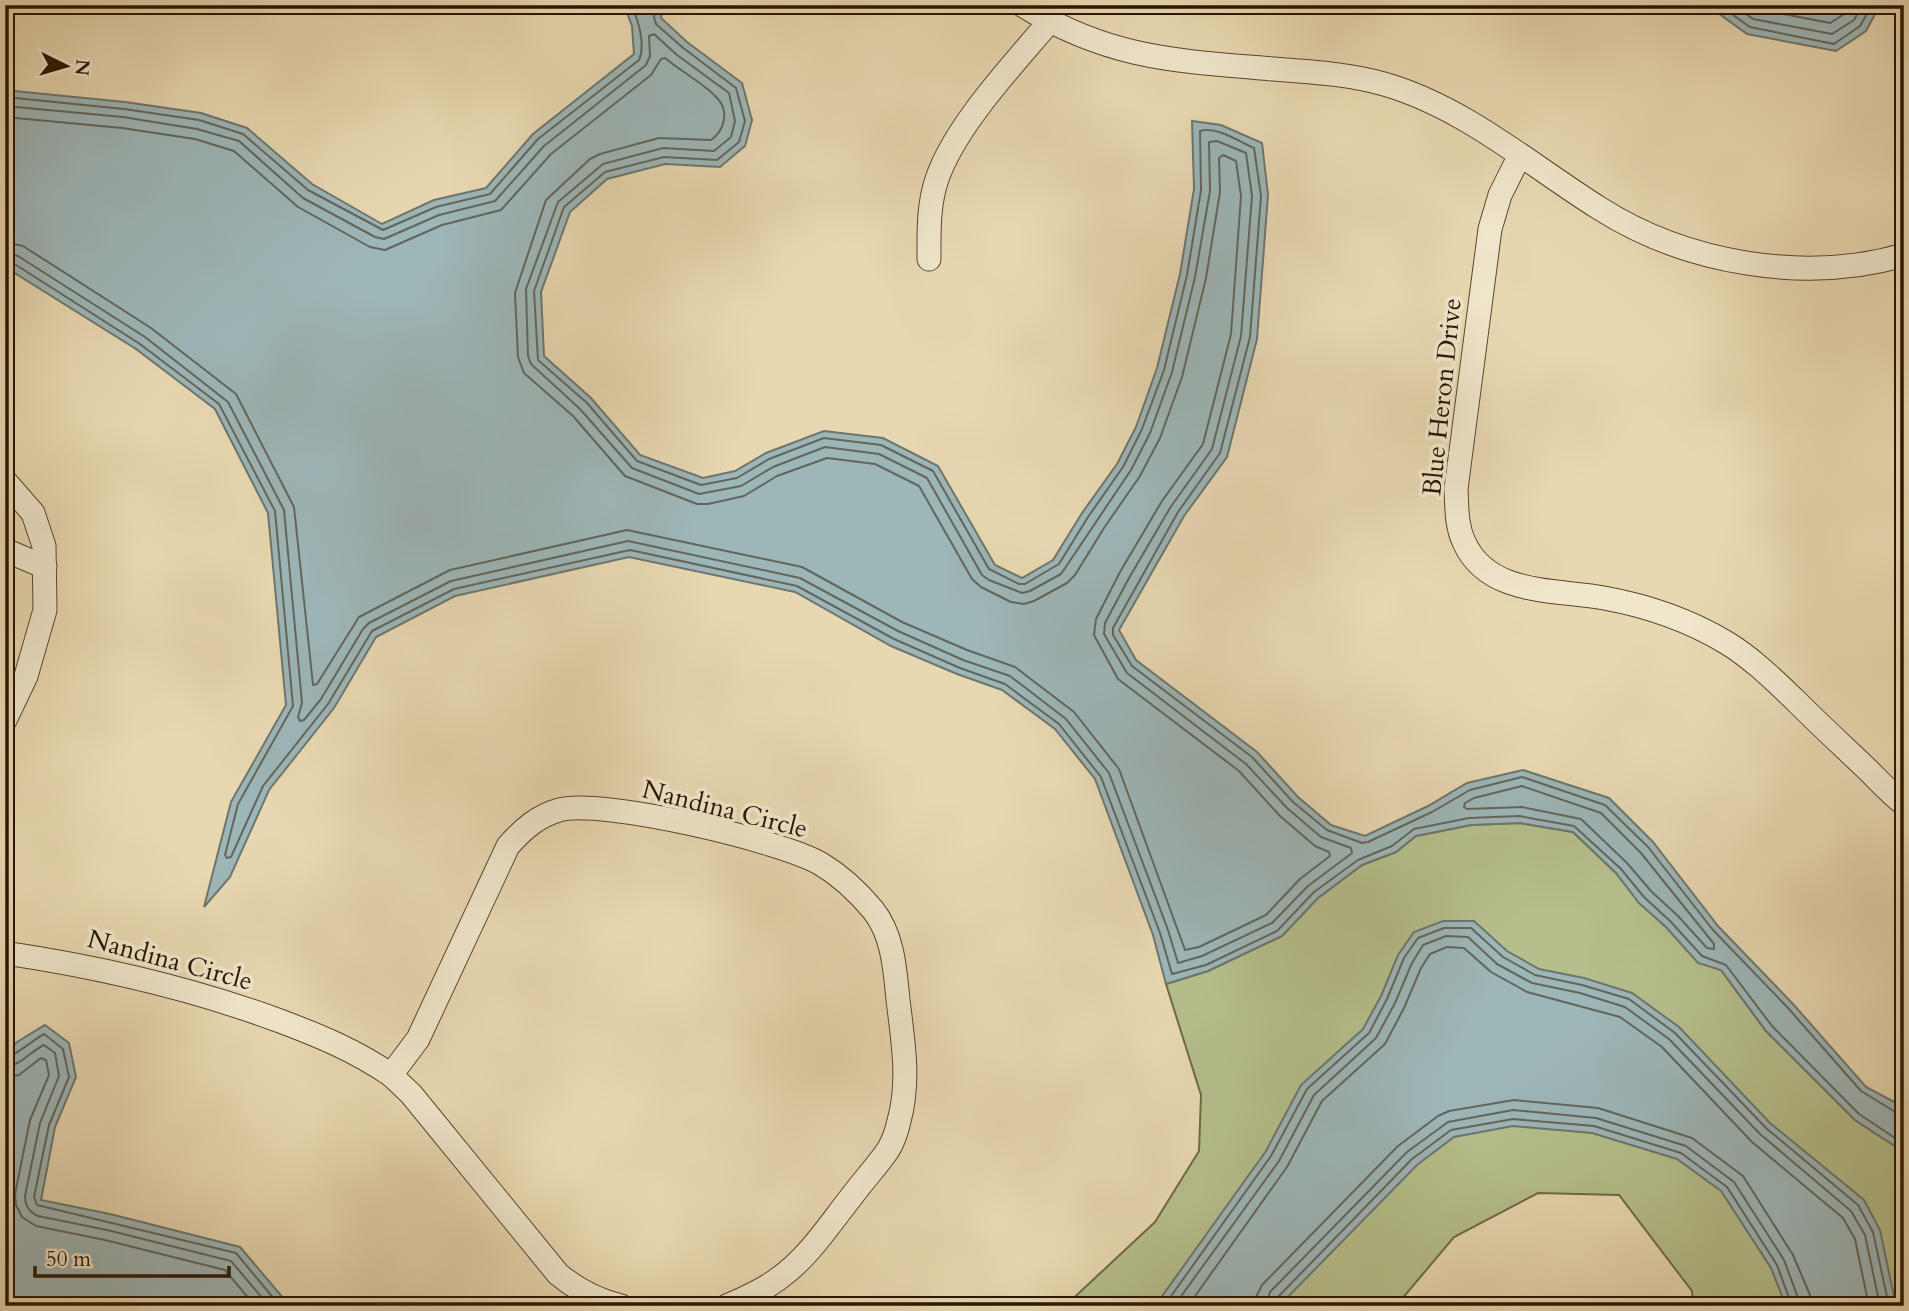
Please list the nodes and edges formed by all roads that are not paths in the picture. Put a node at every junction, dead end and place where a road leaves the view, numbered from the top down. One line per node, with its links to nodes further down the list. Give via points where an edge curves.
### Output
1 (1022, 5): 2 (street)
2 (1049, 22): 3 (street, via 1133,54 1177,62 1336,74 1384,84 1459,115); 5 (street, via 949,150 930,209)
3 (1520, 155): 4 (street, via 1601,210 1653,236 1709,255 1797,267 1846,266); 10 (street, Blue Heron Drive, via 1500,195 1490,229 1456,489 1464,542 1477,562 1507,582 1640,605 1691,622 1730,645 1766,672)
4 (1904, 256)
5 (929, 259)
6 (5, 481): 8 (street, via 33,513 44,546)
7 (5, 550): 8 (street)
8 (45, 567): 9 (street, via 45,610 26,676)
9 (5, 720)
10 (1904, 804)
11 (5, 953): 12 (street, Nandina Circle, via 69,962 246,1009 327,1039)
12 (391, 1075): 13 (street, Nandina Circle, via 558,1274 575,1288); 14 (street, Nandina Circle, via 418,1039 503,855 522,830 540,817 560,809 610,810 703,827 788,849 821,864 850,885 874,912 894,955 905,1068 899,1124 888,1149 804,1257 780,1279)
13 (621, 1306)
14 (727, 1306)

